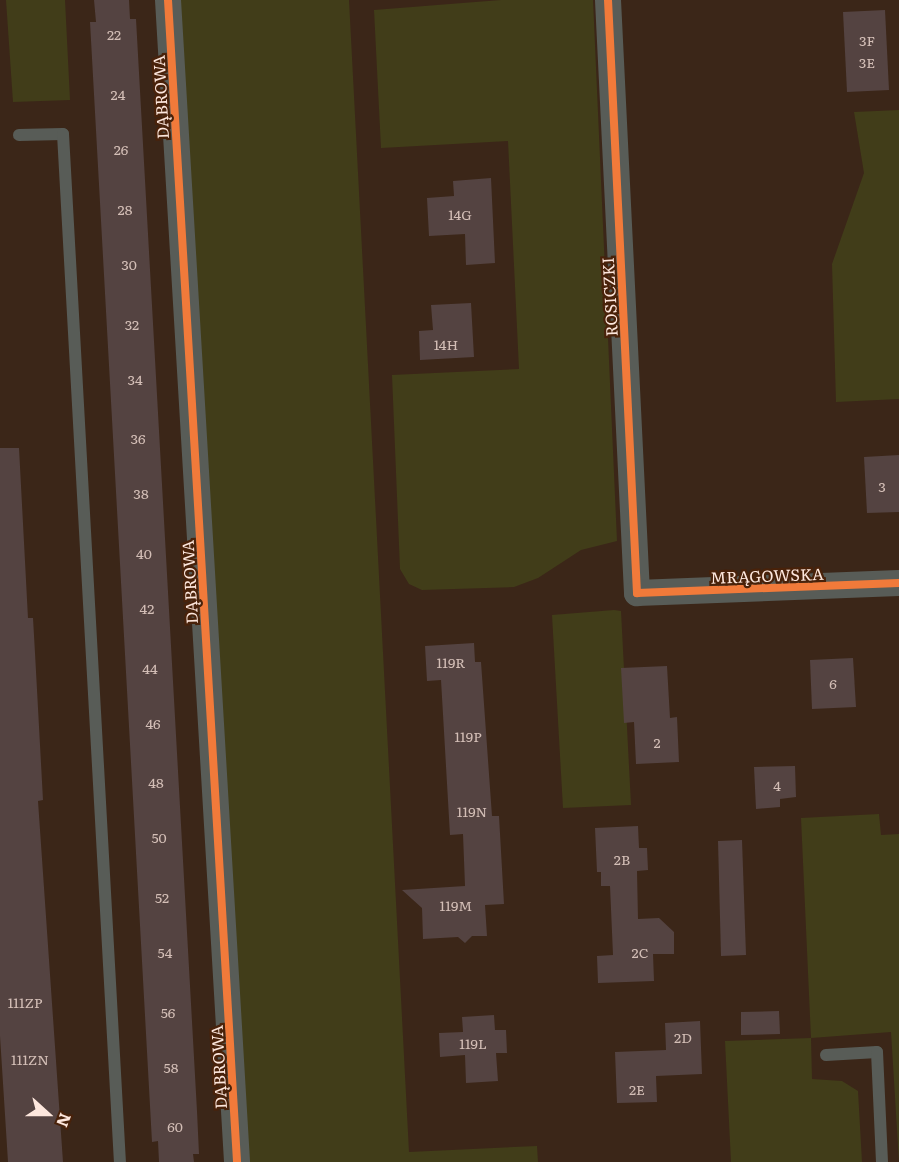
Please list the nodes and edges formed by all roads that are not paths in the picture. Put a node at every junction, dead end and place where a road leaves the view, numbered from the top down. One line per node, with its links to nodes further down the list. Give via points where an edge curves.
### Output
1 (168, 0): 8 (street, DĄBROWA)
2 (608, 0): 5 (street, ROSICZKI)
3 (19, 135): 7 (lane, via 63,134)
4 (899, 583): 5 (street, MRĄGOWSKA)
5 (637, 593)
6 (826, 1055): 9 (lane, via 877,1052)
7 (120, 1162)
8 (237, 1162)
9 (882, 1162)

